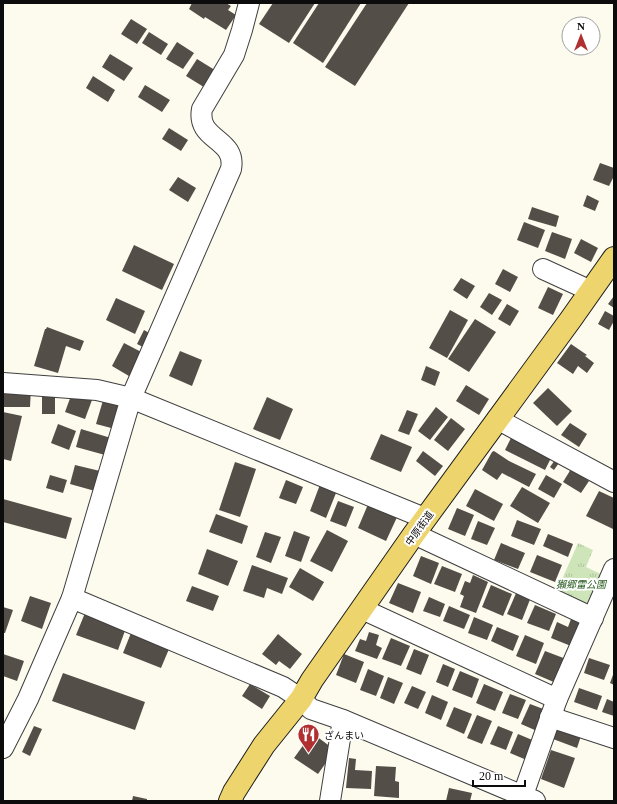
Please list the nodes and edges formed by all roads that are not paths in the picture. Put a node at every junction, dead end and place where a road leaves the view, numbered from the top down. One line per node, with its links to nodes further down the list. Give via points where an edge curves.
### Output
1 (249, 3): 6 (street, via 234,56 202,109 201,116 205,128 233,158 231,169)
2 (614, 258): 4 (main road, 中原街道)
3 (543, 269): 4 (street)
4 (591, 291): 7 (main road, 中原街道)
5 (3, 383): 6 (street, via 96,390)
6 (131, 398): 9 (street, via 417,515); 11 (street)
7 (497, 419): 8 (street); 9 (main road, 中原街道)
8 (614, 482)
9 (419, 527): 12 (main road, 中原街道); 13 (street)
10 (614, 569): 13 (street)
11 (72, 598): 14 (street, via 283,687); 18 (street, via 28,699)
12 (362, 609): 14 (main road, 中原街道); 15 (street)
13 (592, 618): 15 (street)
14 (301, 699): 16 (street, via 311,709); 20 (main road, 中原街道, via 264,745)
15 (554, 708): 17 (street); 19 (street)
16 (343, 720): 19 (street); 21 (street)
17 (614, 738)
18 (3, 748)
19 (529, 798)
20 (230, 801)
21 (330, 801)

